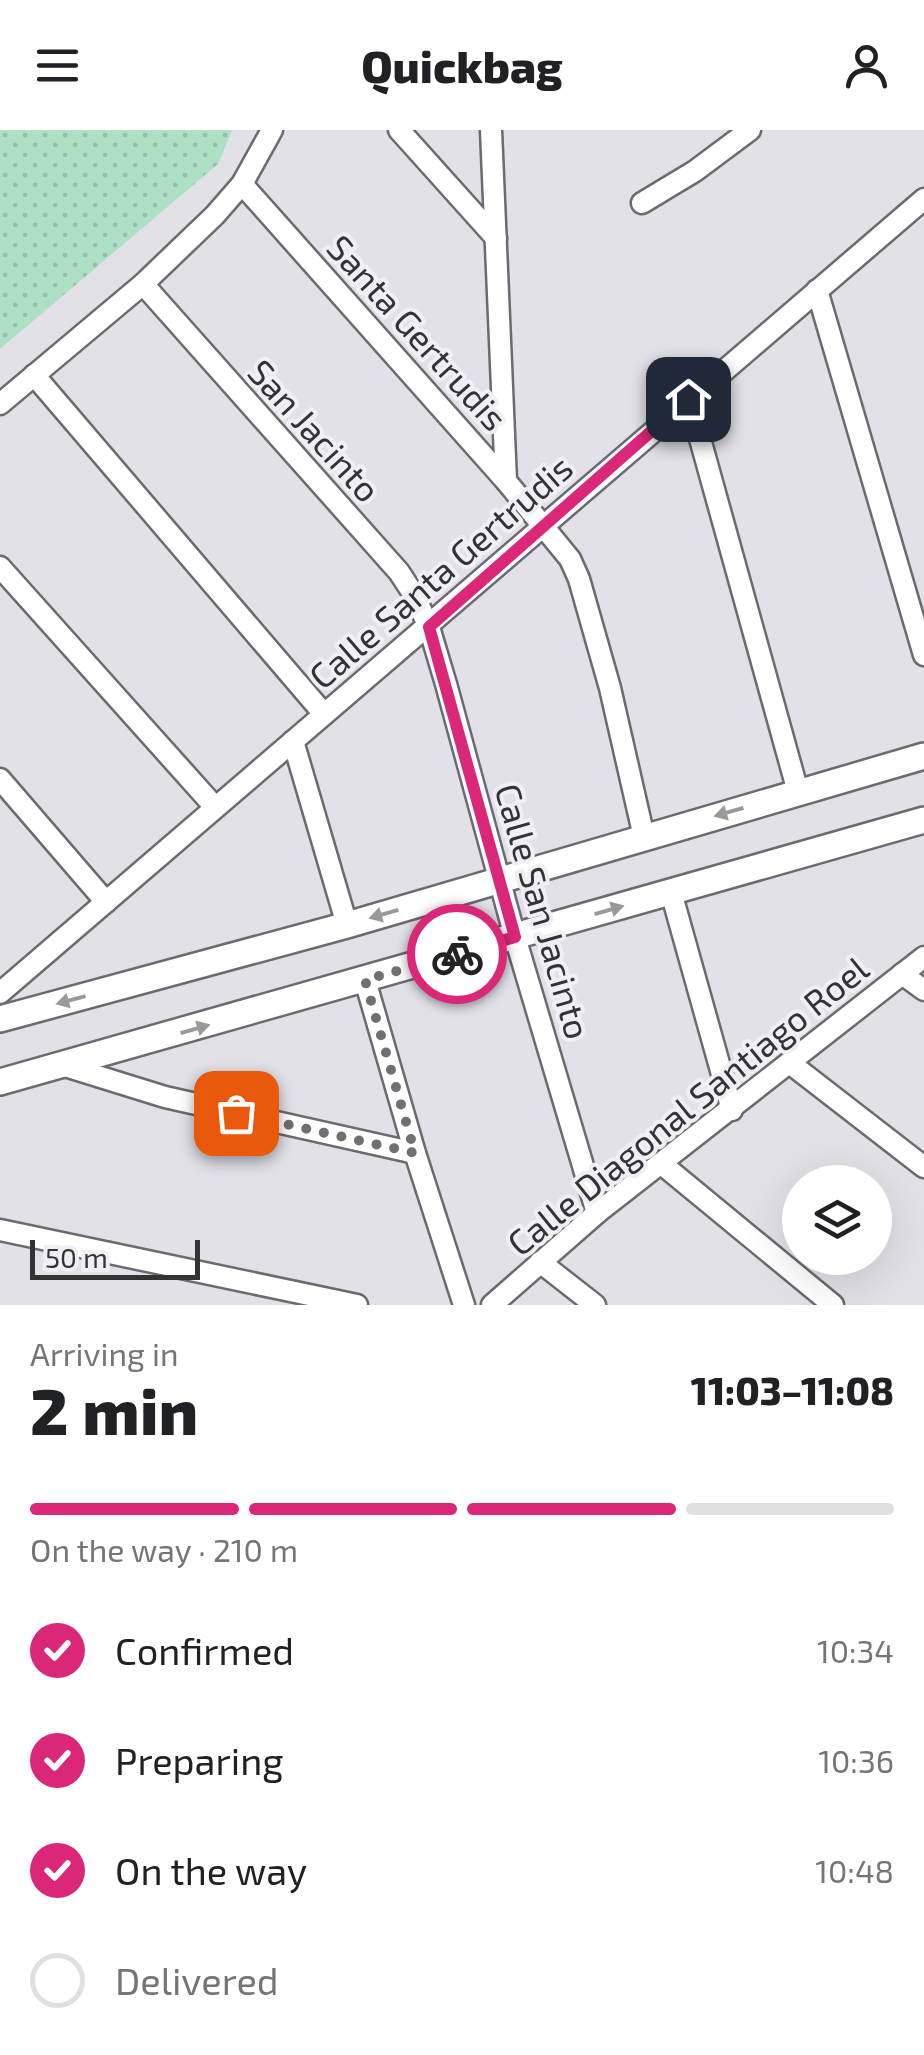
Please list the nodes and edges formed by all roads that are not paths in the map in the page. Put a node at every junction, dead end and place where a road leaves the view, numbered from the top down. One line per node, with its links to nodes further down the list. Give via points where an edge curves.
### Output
1 (272, 130): 5 (street)
2 (399, 130): 8 (street)
3 (490, 130): 8 (street)
4 (750, 130): 7 (street)
5 (242, 184): 9 (street); 14 (street, Santa Gertrudis)
6 (924, 199): 10 (street, Calle Santa Gertrudis)
7 (642, 203)
8 (496, 238): 14 (street)
9 (142, 284): 11 (street); 17 (street, San Jacinto, via 399,572)
10 (817, 290): 12 (street, Calle Santa Gertrudis); 18 (street)
11 (34, 375): 13 (street); 19 (street)
12 (688, 399): 15 (street, Calle Santa Gertrudis); 23 (street)
13 (0, 404)
14 (506, 480): 15 (street, Santa Gertrudis)
15 (543, 526): 17 (street, Calle Santa Gertrudis); 26 (street, Santa Gertrudis, via 579,579)
16 (0, 567): 24 (street)
17 (429, 627): 19 (street, Calle Santa Gertrudis); 27 (street, Calle San Jacinto)
18 (924, 655)
19 (324, 714): 20 (street, Calle Santa Gertrudis)
20 (293, 741): 24 (street, Calle Santa Gertrudis); 30 (street)
21 (924, 756): 23 (street)
22 (0, 779): 29 (street)
23 (798, 792): 26 (street, one-way to 26)
24 (214, 806): 29 (street, Calle Santa Gertrudis)
25 (924, 820): 28 (street)
26 (644, 837): 27 (street)
27 (502, 879): 30 (street, one-way to 30); 31 (street, Calle San Jacinto)
28 (670, 892): 31 (street, one-way to 28); 41 (street)
29 (106, 902): 36 (street, Calle Santa Gertrudis)
30 (347, 925): 37 (street, one-way to 37)
31 (515, 937): 34 (street); 45 (street, Calle San Jacinto)
32 (924, 957): 33 (street, Calle Diagonal Santiago Roel)
33 (902, 974): 35 (street); 38 (street, Calle Diagonal Santiago Roel)
34 (365, 980): 39 (street, one-way to 34); 42 (street)
35 (924, 990)
36 (0, 993)
37 (0, 1020)
38 (791, 1064): 41 (street, Calle Diagonal Santiago Roel); 44 (street)
39 (65, 1066): 40 (street); 42 (street, via 165,1097)
40 (0, 1082)
41 (732, 1110): 43 (street, Calle Diagonal Santiago Roel)
42 (415, 1153): 49 (street)
43 (663, 1165): 45 (street, Calle Diagonal Santiago Roel); 52 (street)
44 (924, 1166)
45 (597, 1213): 47 (street, Calle Diagonal Santiago Roel)
46 (0, 1230): 48 (street)
47 (540, 1262): 50 (street, Calle Diagonal Santiago Roel); 51 (street)
48 (357, 1305)
49 (464, 1305)
50 (492, 1305)
51 (595, 1305)
52 (834, 1305)

